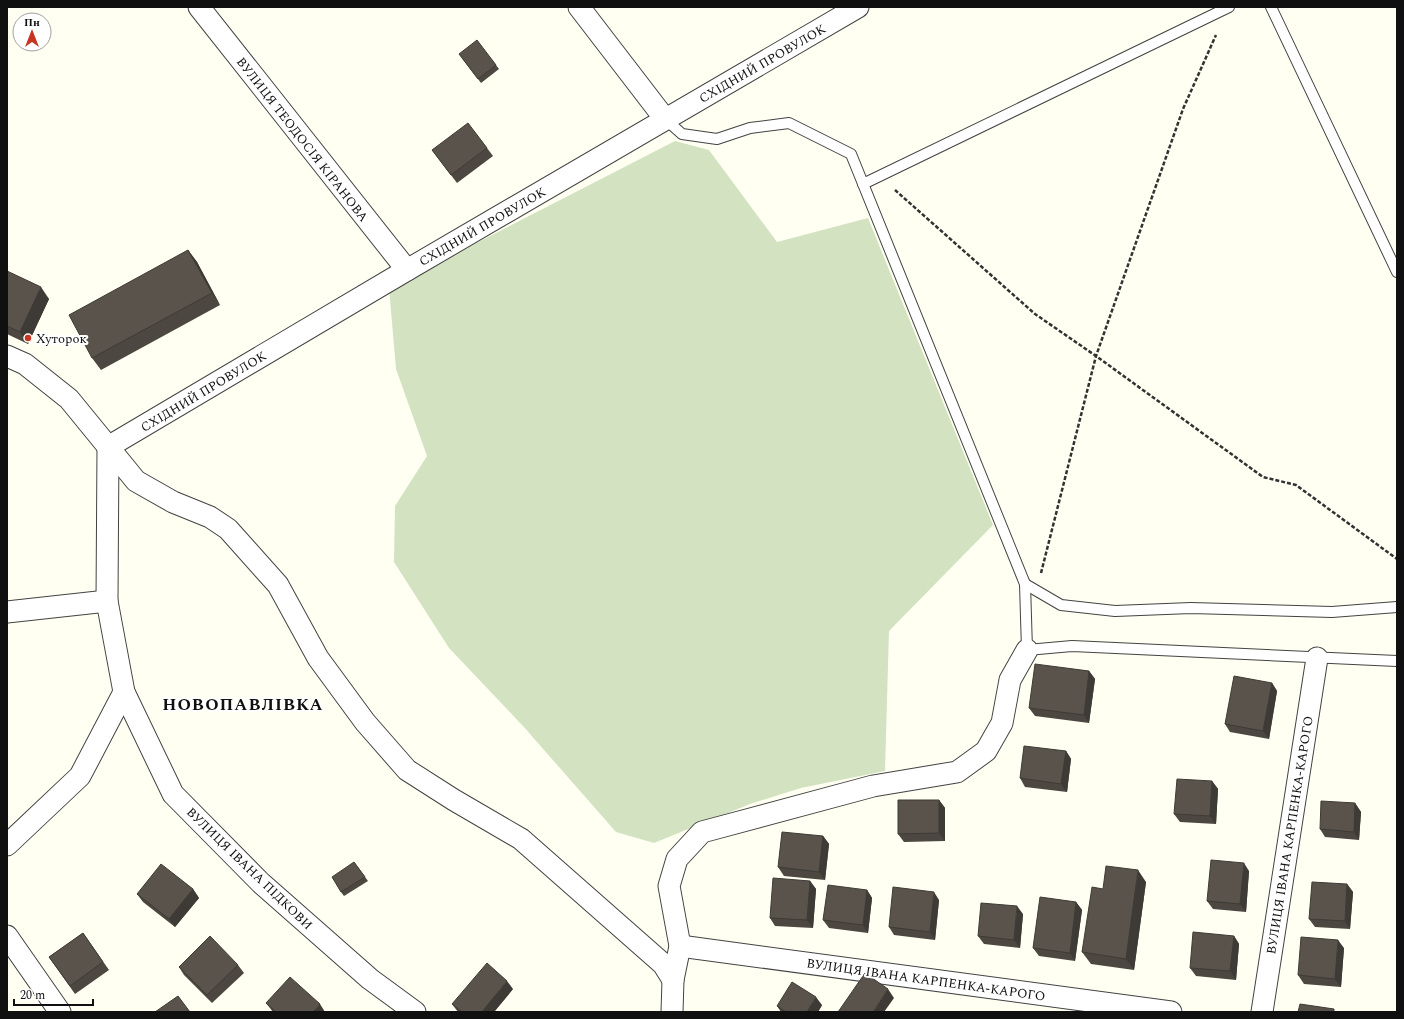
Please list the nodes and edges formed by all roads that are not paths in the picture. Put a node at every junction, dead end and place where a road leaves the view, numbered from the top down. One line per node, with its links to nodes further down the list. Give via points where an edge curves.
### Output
1 (199, 7): 8 (street, ВУЛИЦЯ ТЕОДОСІЯ КІРАНОВА)
2 (579, 7): 6 (street)
3 (858, 7): 6 (street, СХІДНИЙ ПРОВУЛОК)
4 (1228, 7): 7 (lane)
5 (1271, 7): 9 (lane)
6 (665, 119): 7 (lane, via 682,134 717,139 750,128 789,124 851,154); 8 (street, СХІДНИЙ ПРОВУЛОК)
7 (863, 184): 12 (lane)
8 (406, 270): 11 (street, СХІДНИЙ ПРОВУЛОК)
9 (1397, 272)
10 (7, 356): 11 (street, via 25,364 69,399)
11 (108, 447): 13 (street, ВУЛИЦЯ ІВАНА ПІДКОВИ); 23 (street, via 136,481 172,502 210,517 228,529 278,585 318,658 365,722 407,770 521,839 663,964)
12 (1025, 584): 14 (lane, via 1061,605 1115,611 1191,608 1332,612); 16 (lane)
13 (107, 601): 15 (street); 19 (street, ВУЛИЦЯ ІВАНА ПІДКОВИ)
14 (1397, 607)
15 (7, 612)
16 (1027, 650): 17 (lane, via 1072,646); 22 (street, via 1010,680 1002,723 986,750 957,772 873,786 702,832 677,859 669,886)
17 (1317, 658): 18 (lane); 28 (street, ВУЛИЦЯ ІВАНА КАРПЕНКА-КАРОГО)
18 (1397, 661)
19 (124, 692): 20 (street, via 80,776); 25 (street, ВУЛИЦЯ ІВАНА ПІДКОВИ, via 172,794 261,883 370,979)
20 (7, 845)
21 (7, 936): 24 (street)
22 (680, 946): 23 (street); 27 (street, ВУЛИЦЯ ІВАНА КАРПЕНКА-КАРОГО)
23 (673, 980): 26 (street)
24 (60, 1012)
25 (415, 1012)
26 (672, 1012)
27 (1172, 1012)
28 (1262, 1012)

